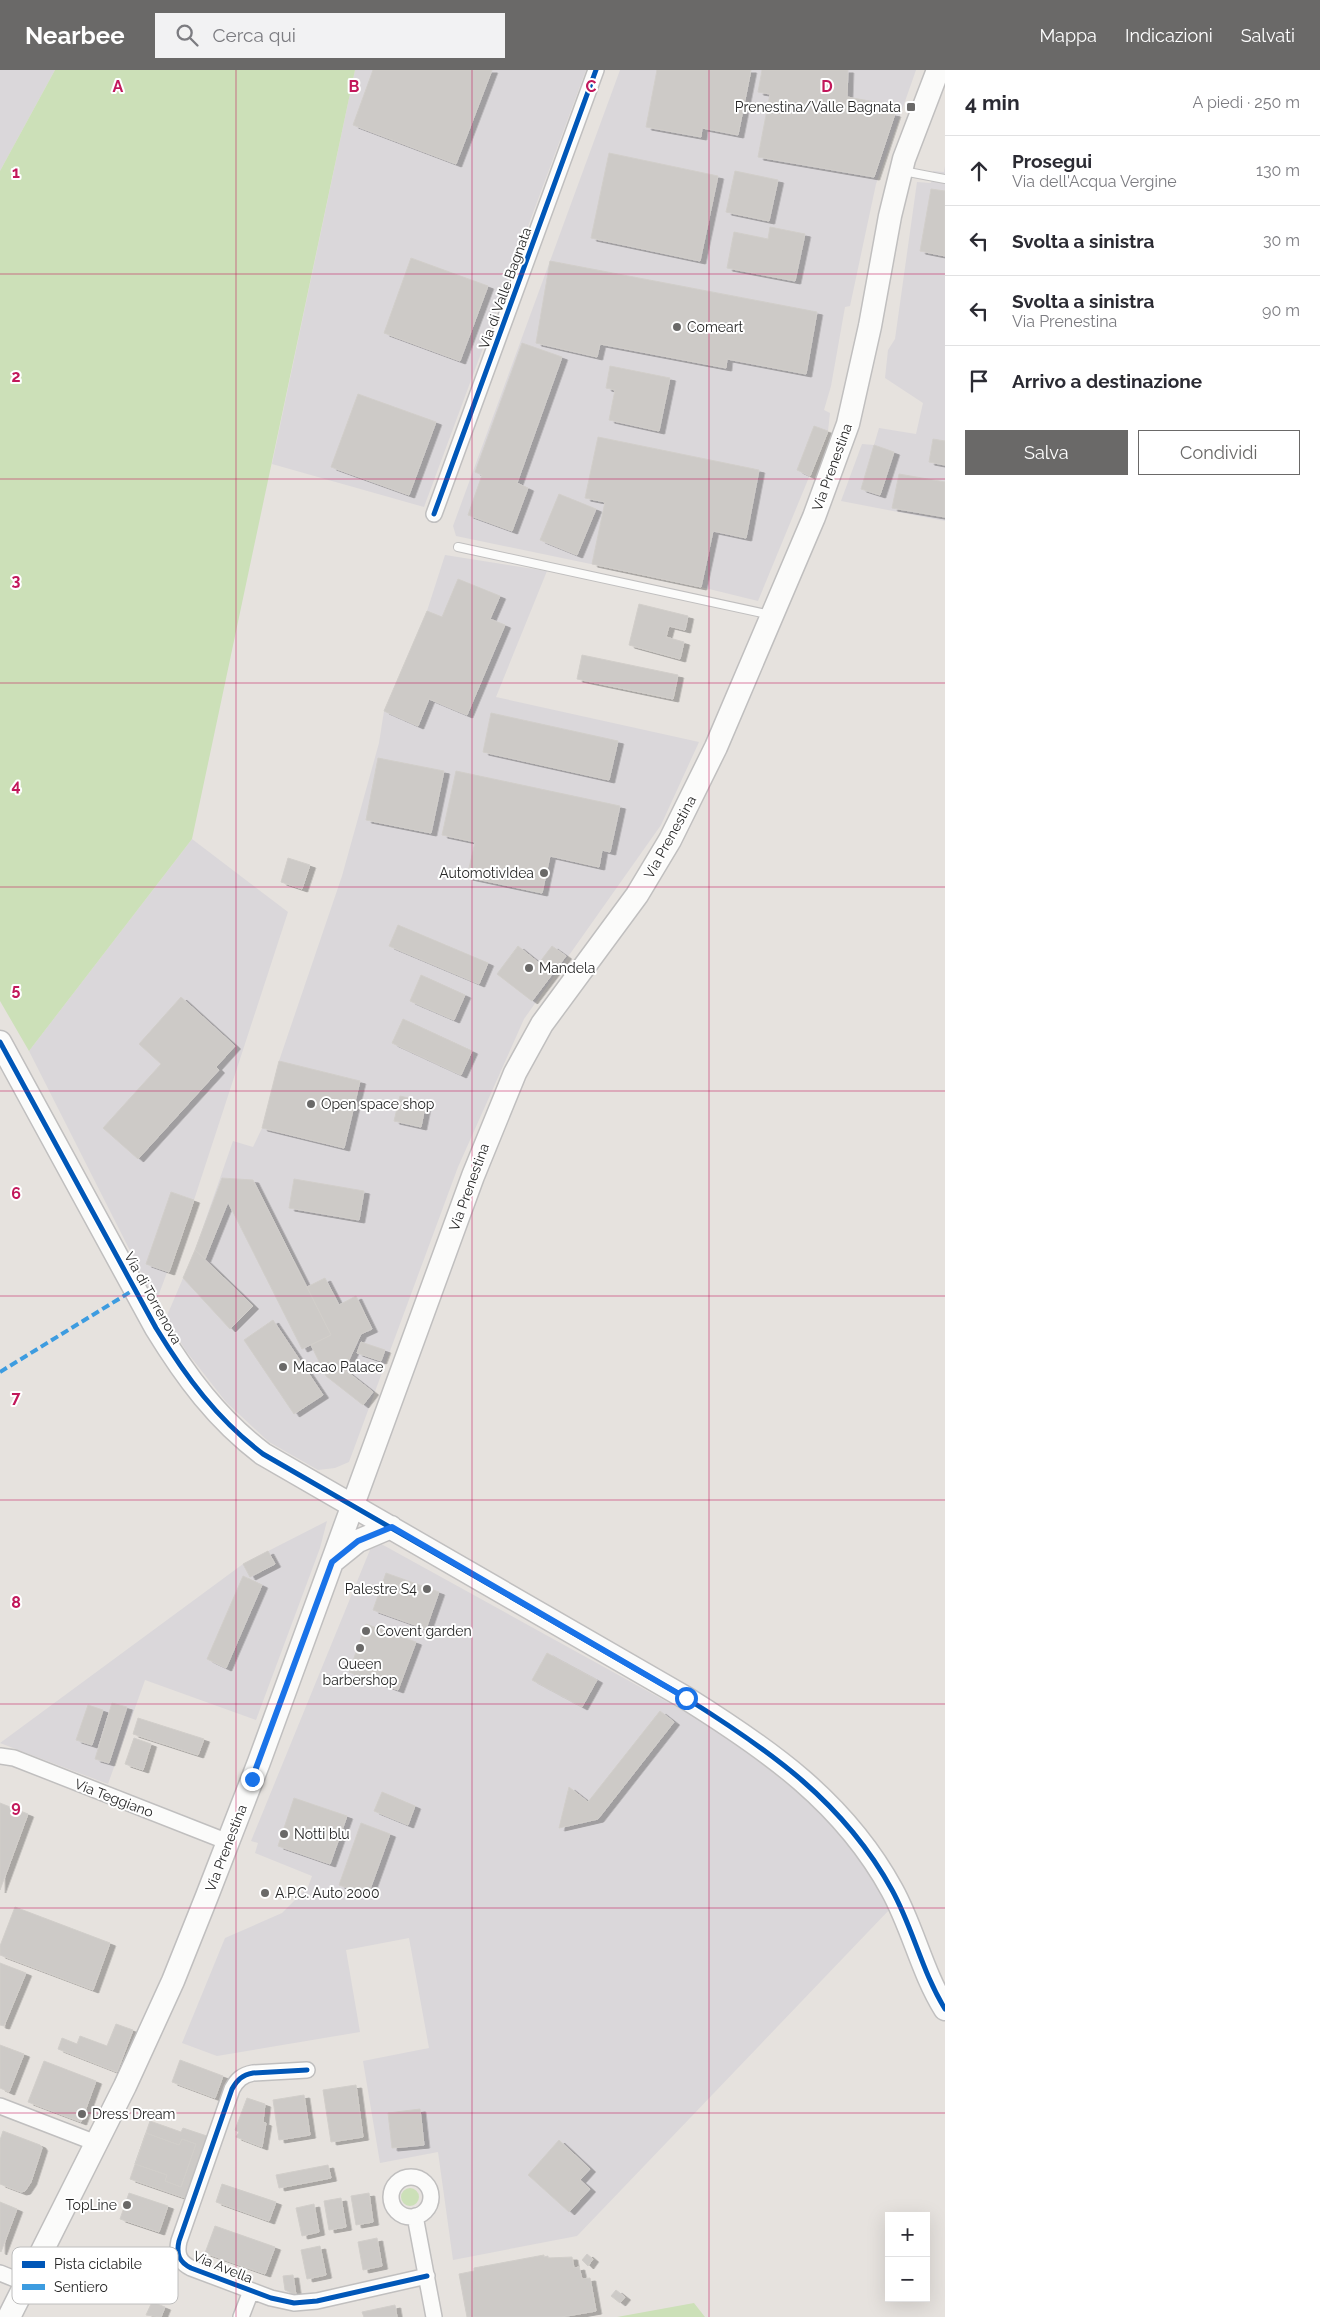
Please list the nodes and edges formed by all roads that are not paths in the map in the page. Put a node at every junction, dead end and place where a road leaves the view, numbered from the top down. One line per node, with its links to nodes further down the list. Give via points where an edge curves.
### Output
1 (596, 70): 5 (street, Via di Valle Bagnata)
2 (938, 70): 3 (main road, Via Prenestina)
3 (901, 171): 4 (lane); 7 (main road, Via Prenestina, via 848,424 824,493)
4 (945, 179)
5 (434, 514)
6 (458, 547): 7 (lane)
7 (772, 615): 9 (main road, Via Prenestina, via 716,747 670,840 644,884 542,1024 515,1072 473,1176)
8 (0, 1042): 9 (main road, Via di Torrenova, via 156,1328 197,1390 218,1415 263,1454)
9 (353, 1505): 10 (main road, Via di Torrenova); 11 (main road, Via Prenestina)
10 (392, 1527): 11 (main road, via 358,1541); 14 (main road, Via di Torrenova, via 702,1708 779,1761 820,1795 854,1832 878,1865 904,1913 930,1980)
11 (332, 1562): 13 (main road, Via Prenestina)
12 (0, 1756): 13 (street, Via Teggiano, via 14,1758)
13 (228, 1842): 17 (main road, Via Prenestina, via 163,2002)
14 (945, 2008)
15 (307, 2070): 20 (street, Via Avella, via 253,2073 237,2081)
16 (0, 2106): 17 (street)
17 (96, 2143): 19 (main road, Via Prenestina)
18 (415, 2216): 23 (street)
19 (43, 2247)
20 (178, 2247)
21 (178, 2255): 25 (street, Via Avella, via 184,2264)
22 (0, 2273): 24 (street)
23 (426, 2276): 25 (street, Via Avella, via 306,2302 283,2301); 29 (street)
24 (12, 2278)
25 (251, 2291): 28 (street)
26 (15, 2304): 27 (main road, Via Prenestina)
27 (9, 2317)
28 (241, 2317)
29 (434, 2317)

